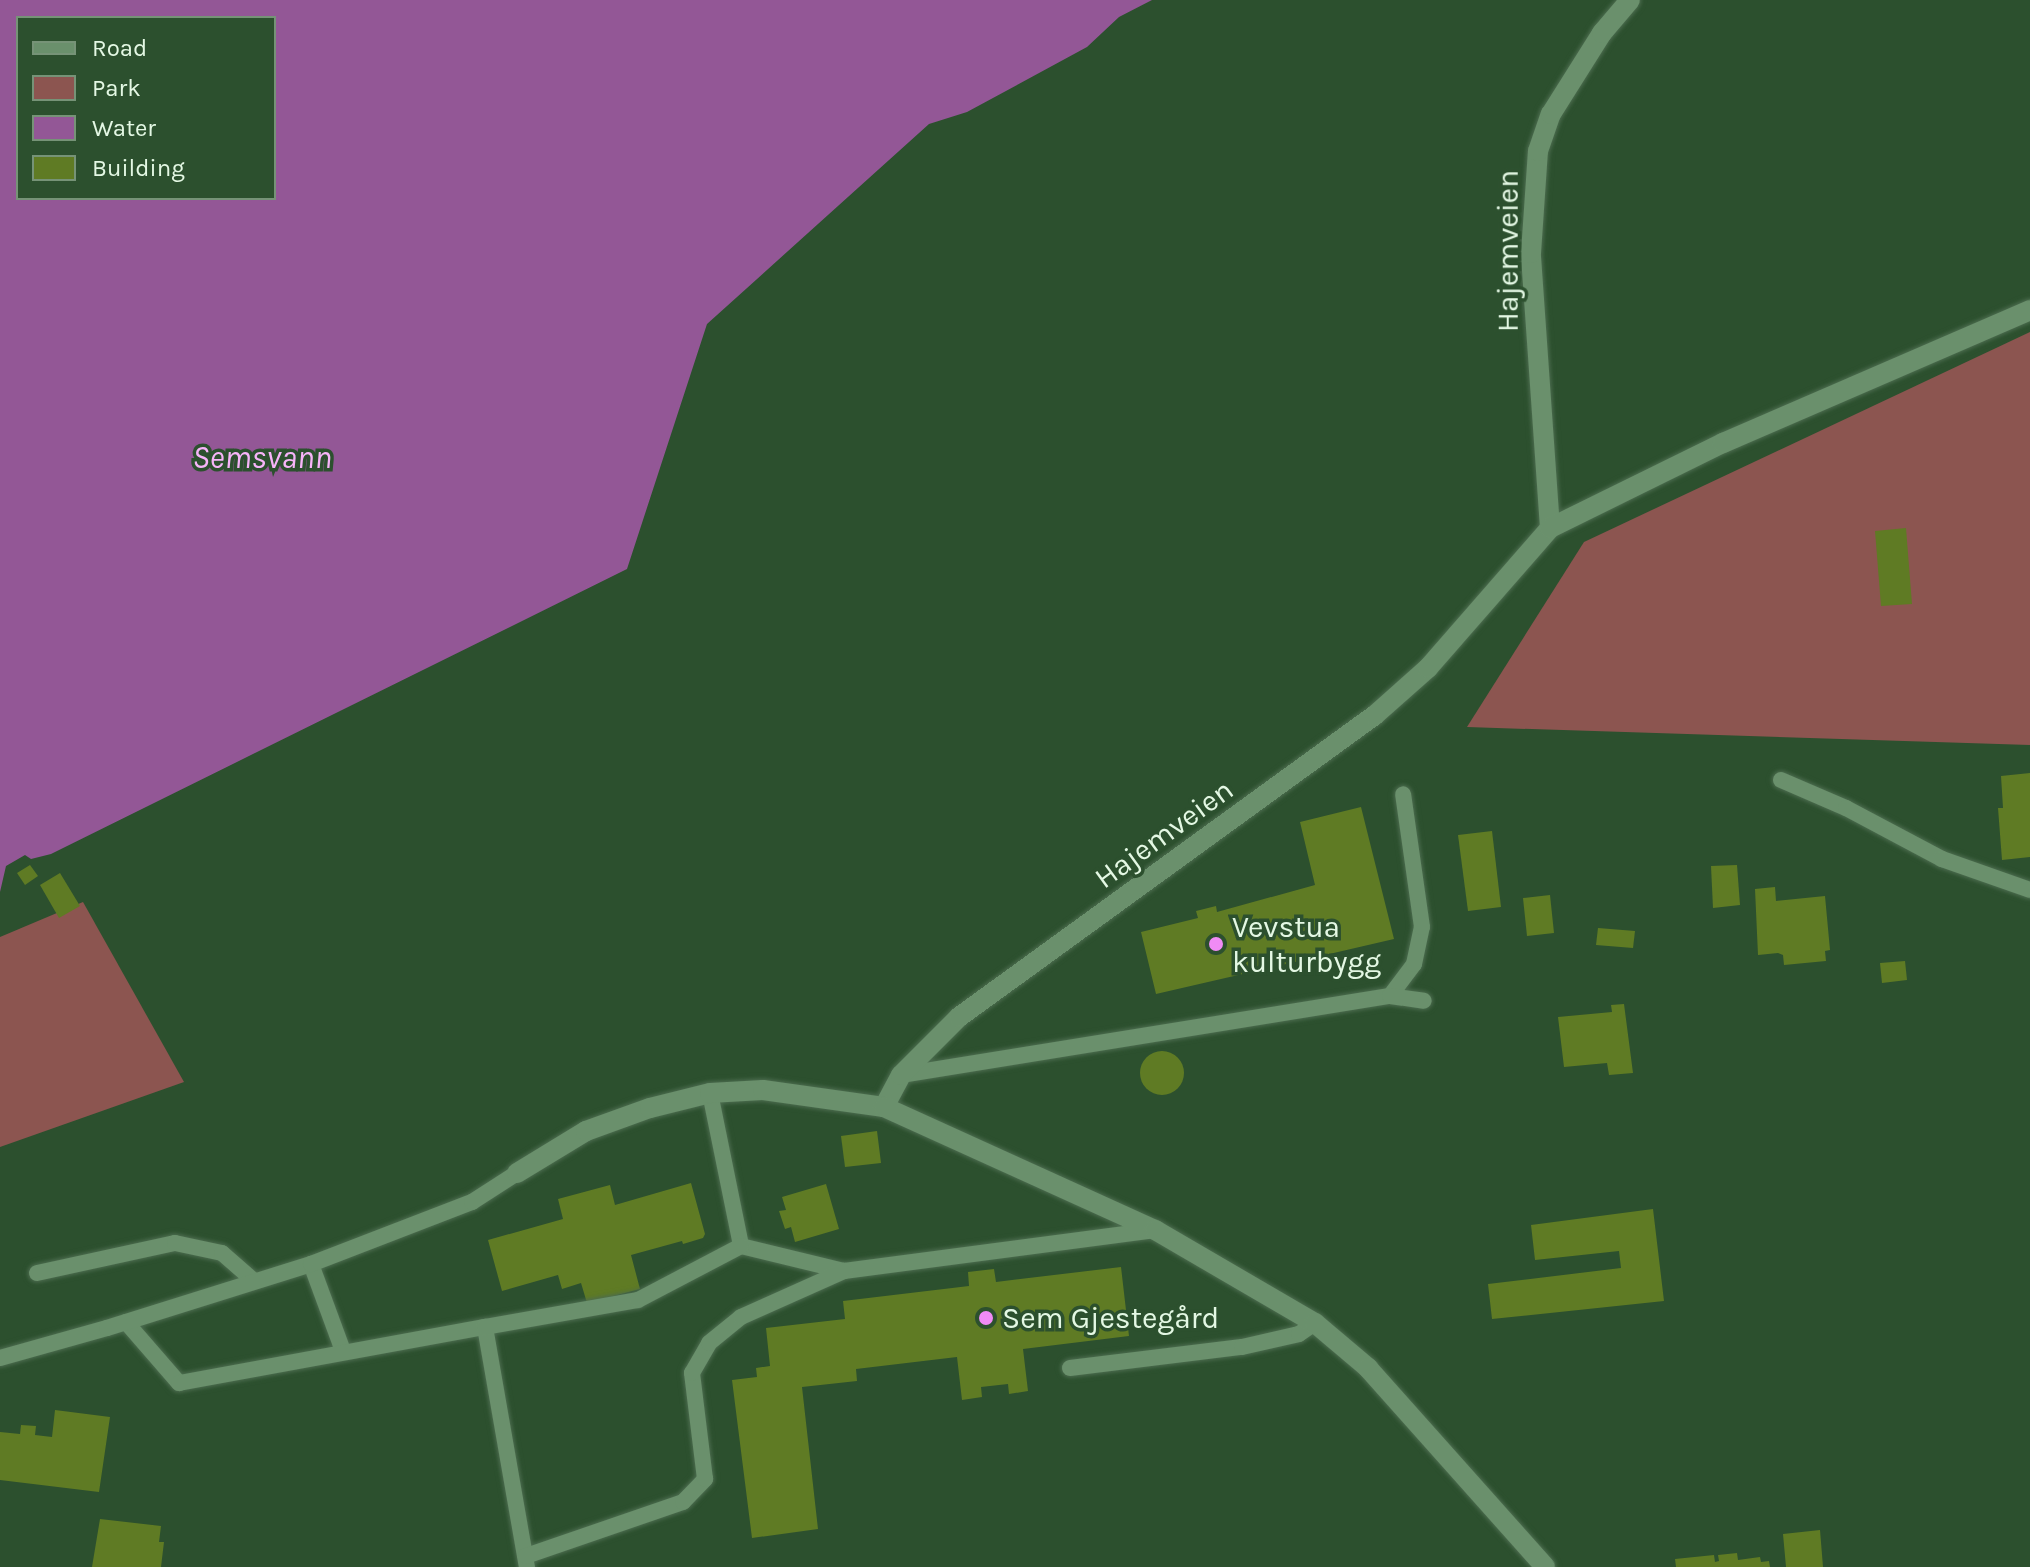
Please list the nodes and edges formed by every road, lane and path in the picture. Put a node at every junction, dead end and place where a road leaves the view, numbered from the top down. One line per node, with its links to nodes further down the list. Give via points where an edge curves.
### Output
1 (1630, 0): 3 (street, Hajemveien, via 1602,33 1551,114 1538,151 1531,253)
2 (2030, 310): 3 (street, via 1723,443)
3 (1550, 528): 9 (street, Hajemveien, via 1428,668 1375,715 959,1017)
4 (1781, 780): 6 (lane, via 1942,859)
5 (1403, 794): 7 (lane, via 1422,927 1414,964)
6 (2030, 890)
7 (1390, 996): 8 (lane); 9 (lane)
8 (1424, 1001)
9 (901, 1075): 11 (street, Hajemveien)
10 (710, 1093): 11 (street, via 763,1090); 12 (street, via 586,1131); 14 (lane)
11 (884, 1107): 13 (street)
12 (517, 1173): 15 (lane, via 472,1202)
13 (1155, 1230): 16 (lane); 20 (street)
14 (741, 1246): 16 (lane); 21 (lane, via 638,1300)
15 (311, 1264): 18 (lane); 22 (lane)
16 (844, 1271): 25 (lane, via 741,1317 709,1343 692,1373 705,1479 683,1502)
17 (37, 1273): 18 (lane, via 175,1243 222,1253)
18 (254, 1281): 19 (lane)
19 (126, 1322): 22 (lane, via 179,1383); 23 (lane)
20 (1315, 1323): 24 (lane, via 1291,1336 1242,1347); 26 (street, via 1368,1368)
21 (485, 1327): 22 (lane); 25 (lane)
22 (343, 1351)
23 (0, 1358)
24 (1070, 1368)
25 (526, 1561)
26 (1545, 1567)

